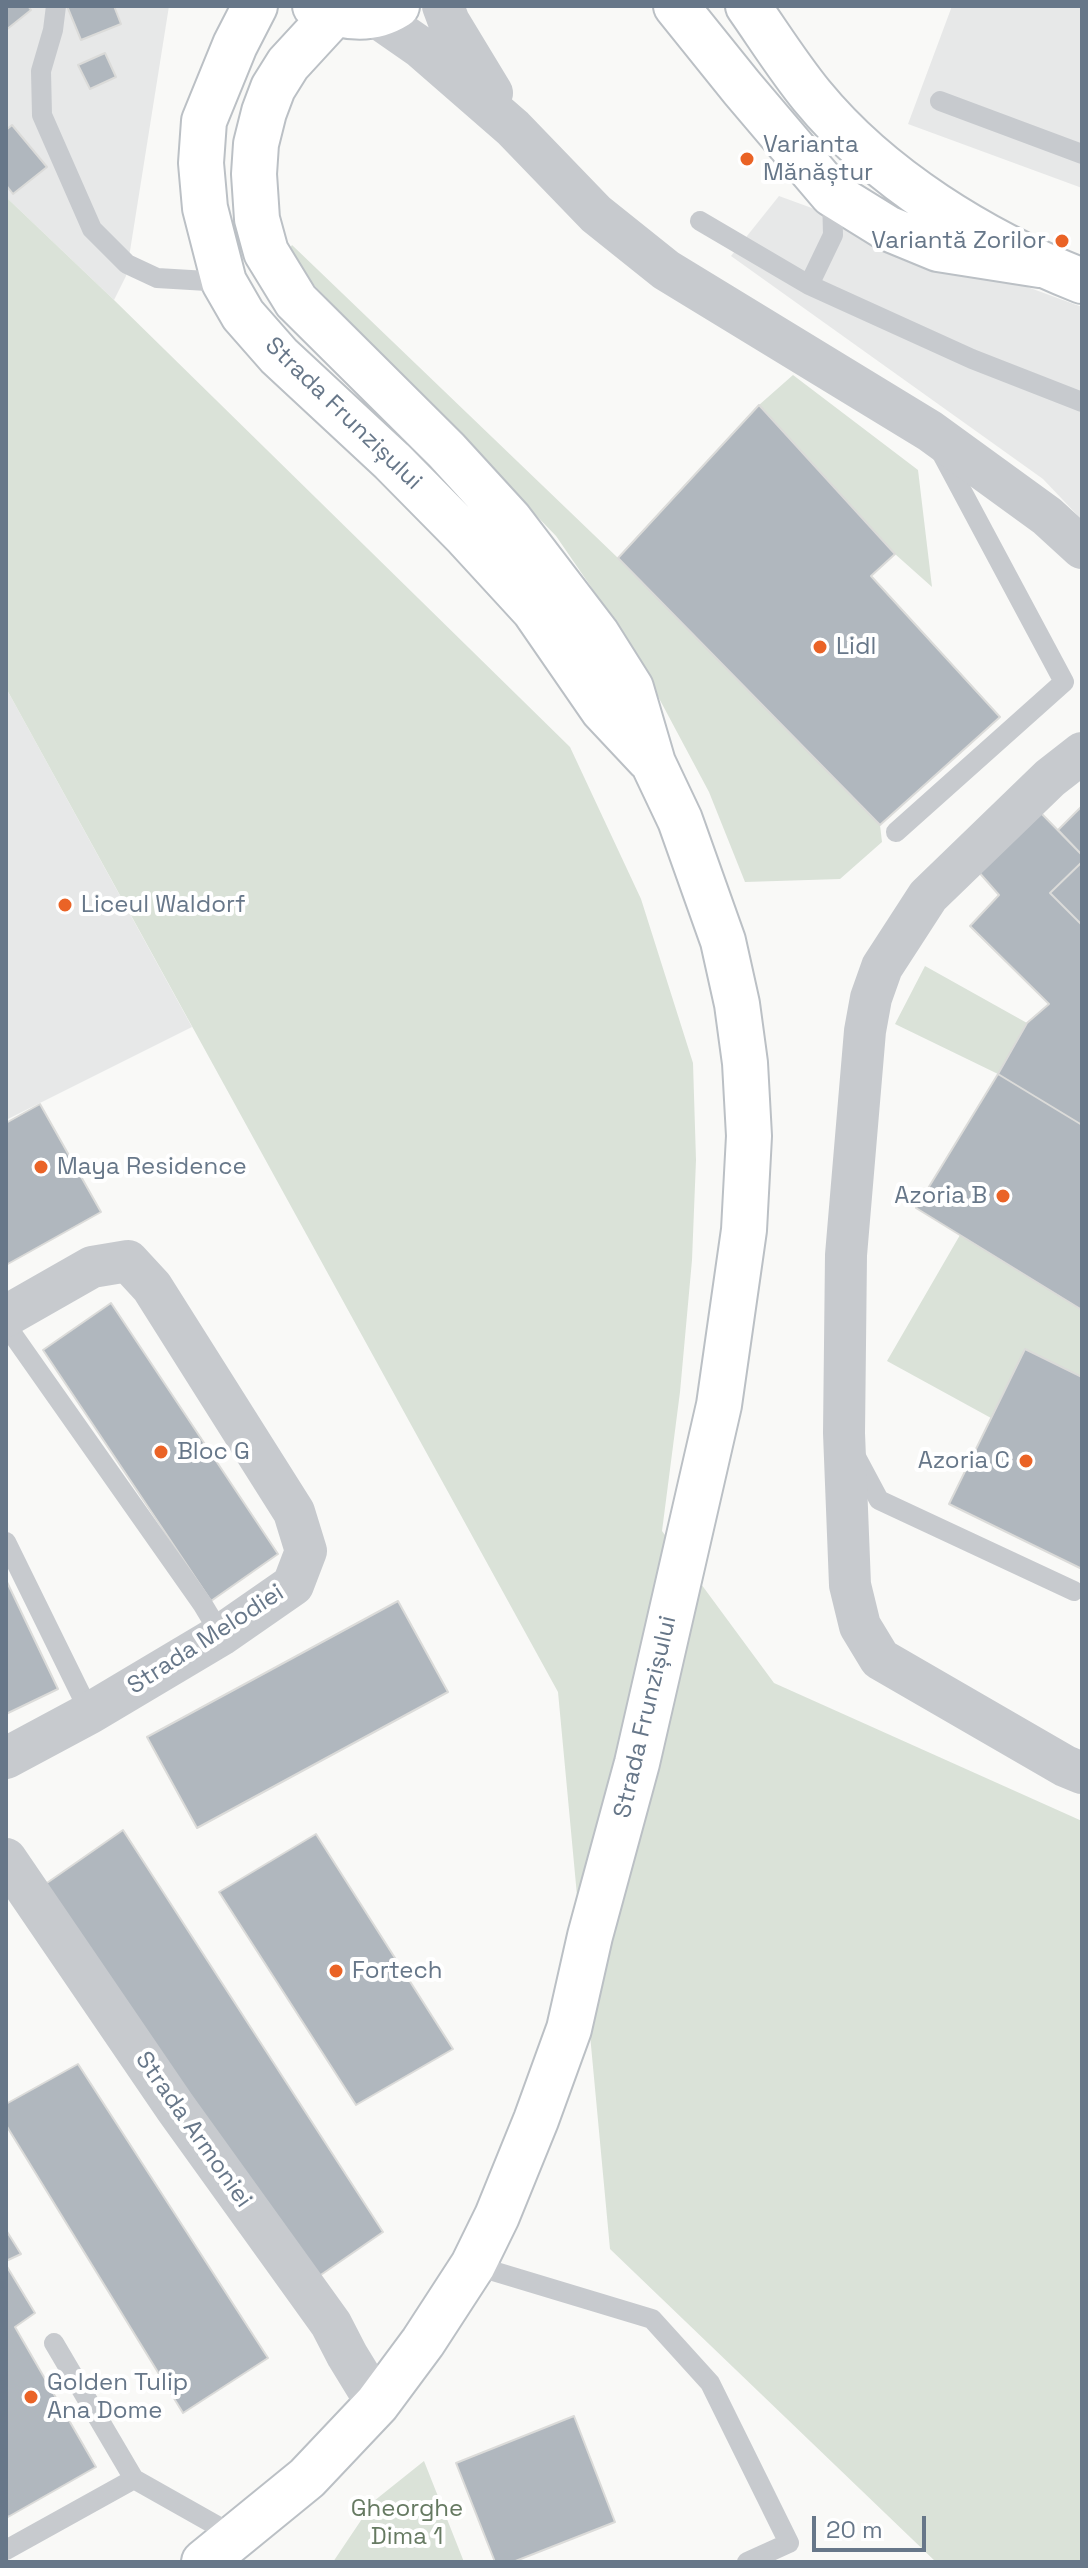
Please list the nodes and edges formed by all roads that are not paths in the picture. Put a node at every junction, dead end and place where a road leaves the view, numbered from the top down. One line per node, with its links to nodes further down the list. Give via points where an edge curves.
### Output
1 (56, 6): 14 (lane, via 41,71 42,115 92,229 127,264 157,278)
2 (255, 6): 14 (main road, Strada Frunzișului, via 204,121 205,208)
3 (443, 6): 8 (street, Strada Frunzișului)
4 (676, 6): 10 (main road)
5 (748, 6): 12 (main road, via 813,97 892,175)
6 (355, 10): 8 (street, Strada Frunzișului, via 420,47); 20 (main road, Strada Frunzișului, via 288,64 264,112 254,174 266,252 296,301 446,450 554,577 631,688)
7 (940, 101): 9 (lane)
8 (513, 128): 17 (street, Strada Frunzișului, via 596,214 666,270)
9 (1082, 154)
10 (832, 194): 12 (main road, via 887,228 938,249); 15 (lane, via 833,235)
11 (700, 221): 15 (lane)
12 (1040, 265): 13 (main road)
13 (1082, 281)
14 (224, 282): 20 (main road, Strada Frunzișului, via 243,315 279,356 392,461 534,610 603,710)
15 (809, 285): 16 (lane)
16 (1082, 402)
17 (930, 431): 18 (street, Strada Frunzișului, via 1047,516); 21 (lane, via 1064,682)
18 (1082, 548)
19 (1082, 753): 24 (street, via 928,896 882,967 871,998 846,1255)
20 (653, 763): 32 (main road, Strada Frunzișului, via 702,879 737,1004 749,1136 744,1230 719,1405 569,2029)
21 (896, 832)
22 (6, 1316): 27 (street, Strada Melodiei, via 92,1267 128,1261 152,1287 294,1512 306,1551 293,1585)
23 (6, 1325): 27 (lane)
24 (844, 1433): 26 (lane, via 879,1500); 30 (street, via 850,1585 860,1626 880,1659)
25 (6, 1542): 28 (lane)
26 (1074, 1591)
27 (221, 1635): 28 (street, Strada Melodiei)
28 (90, 1713): 29 (street, Strada Melodiei)
29 (6, 1758)
30 (1082, 1773)
31 (6, 1859): 34 (street, Strada Armoniei, via 331,2324)
32 (473, 2265): 34 (main road, Strada Frunzișului); 38 (lane, via 652,2319 710,2383 789,2543)
33 (54, 2343): 35 (lane)
34 (377, 2404): 36 (main road, Strada Frunzișului, via 307,2478)
35 (134, 2479): 36 (lane); 37 (lane)
36 (220, 2549)
37 (6, 2550)
38 (747, 2562)

